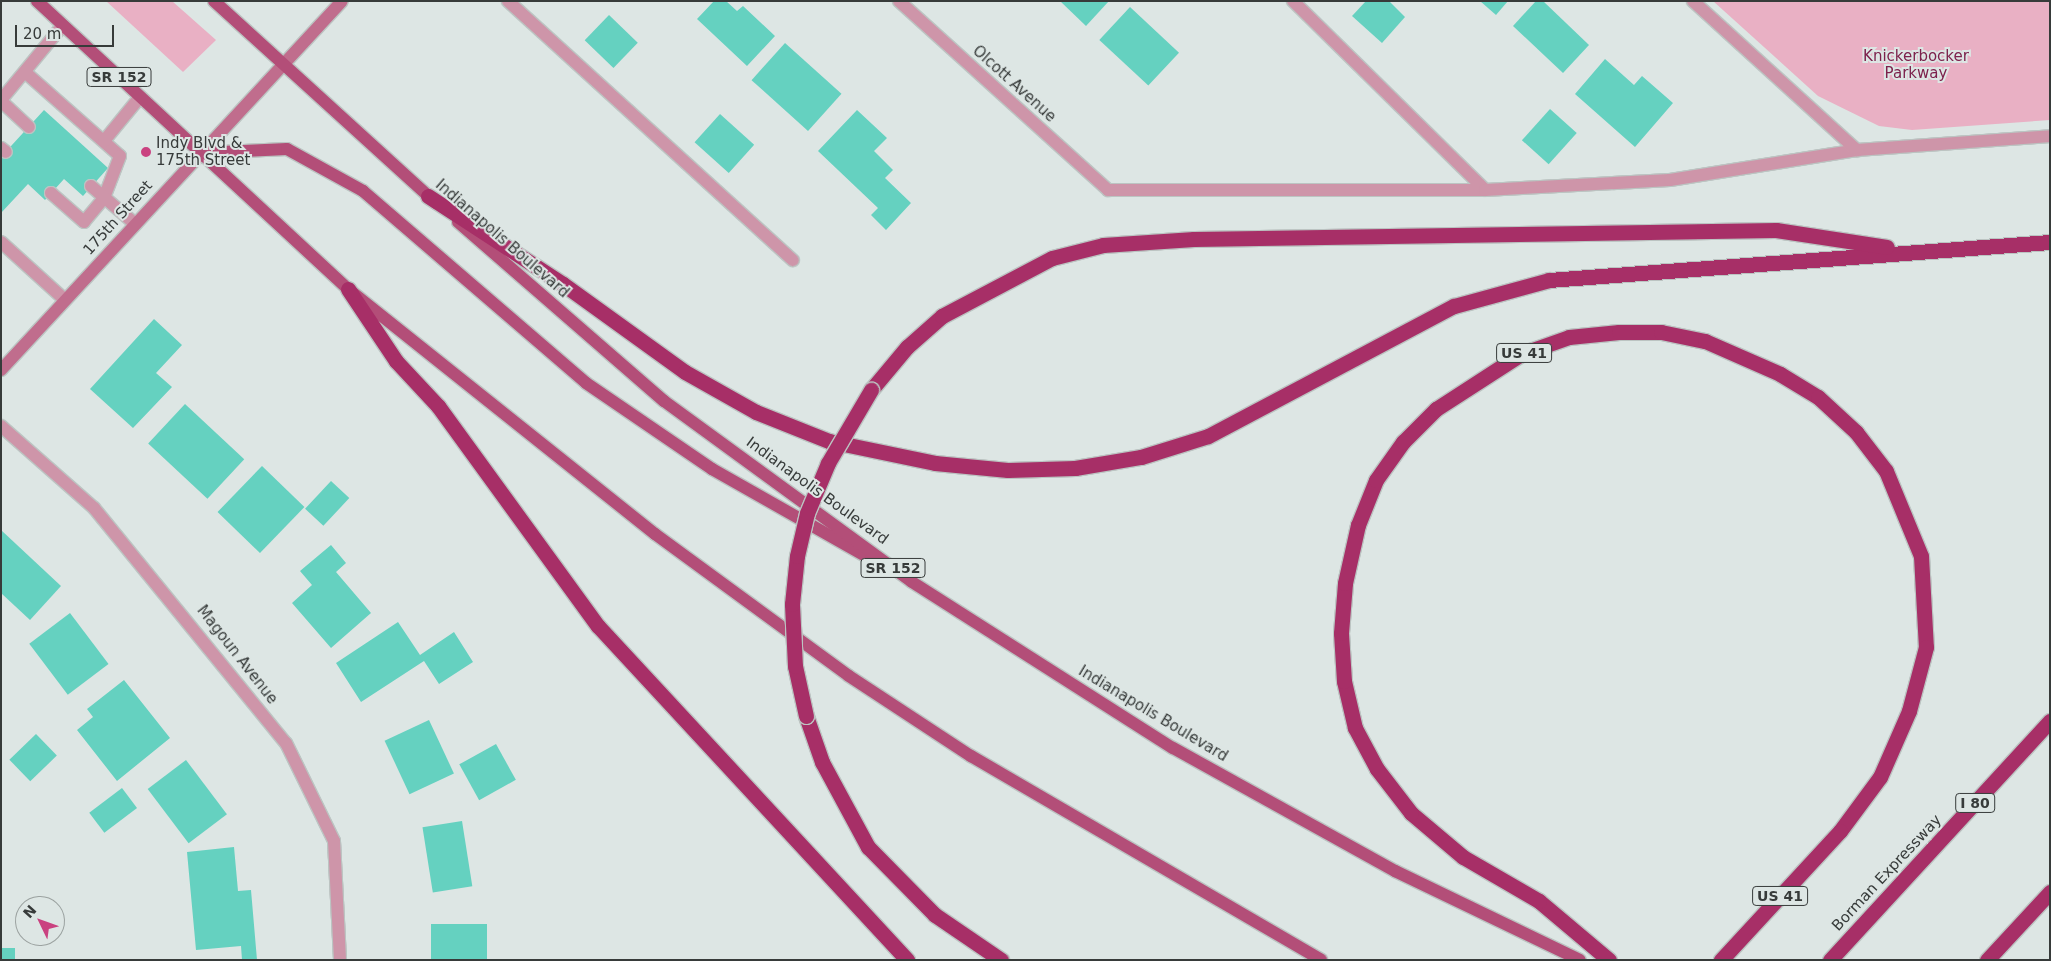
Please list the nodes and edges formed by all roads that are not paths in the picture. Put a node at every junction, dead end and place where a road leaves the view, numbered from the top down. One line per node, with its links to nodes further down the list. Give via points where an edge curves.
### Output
1 (37, 1): 8 (main road, SR 152)
2 (214, 1): 9 (main road, Indianapolis Boulevard / SR 152)
3 (342, 1): 9 (street, 175th Street)
4 (508, 1): 27 (street)
5 (899, 1): 19 (street, Olcott Avenue, via 1108,190)
6 (1293, 1): 19 (street)
7 (1693, 1): 16 (street)
8 (63, 25): 10 (street); 11 (main road, SR 152)
9 (286, 63): 17 (street, 175th Street); 21 (main road, Indianapolis Boulevard / SR 152)
10 (26, 74): 12 (street); 15 (street)
11 (140, 97): 15 (street); 17 (main road, SR 152)
12 (1, 100): 13 (street)
13 (29, 127)
14 (2050, 136): 16 (street)
15 (104, 141): 22 (street, via 120,156)
16 (1857, 150): 19 (street, via 1670,180)
17 (200, 153): 23 (street, 175th Street); 28 (main road, SR 152); 32 (main road, via 287,149 363,191 586,383 712,470)
18 (91, 186): 22 (street)
19 (1485, 190)
20 (51, 193): 22 (street, via 84,222)
21 (428, 196): 26 (highway, via 563,284 685,372 756,412 829,441 935,463 1008,470 1075,468 1131,458 1208,436 1454,306 1549,280 1671,267 1779,264); 32 (main road, Indianapolis Boulevard / SR 152, via 664,401)
22 (104, 198): 23 (street)
23 (134, 223): 29 (street, 175th Street)
24 (1, 242): 29 (street)
25 (2050, 242): 26 (highway)
26 (1905, 250): 37 (highway, bridge, via 1776,230 1194,239 1103,245 1052,258 942,316 908,346 871,390 828,463 807,513 797,556 792,604 795,666 806,716 822,762 868,847 935,916)
27 (793, 260)
28 (348, 289): 36 (highway, via 396,361 438,406 598,626); 38 (main road, SR 152, via 655,534 850,676 971,756)
29 (65, 300): 30 (street, 175th Street)
30 (1, 370)
31 (1, 426): 35 (street, Magoun Avenue, via 94,508 286,743 334,841)
32 (912, 582): 39 (main road, Indianapolis Boulevard / SR 152, via 1172,748 1395,871)
33 (2050, 721): 42 (highway, Borman Expressway / I 80)
34 (2050, 892): 43 (highway)
35 (340, 960)
36 (907, 960)
37 (1001, 960)
38 (1321, 960)
39 (1580, 960)
40 (1609, 960): 41 (highway, US 41, via 1539,902 1463,857 1411,813 1377,769 1355,728 1344,681 1345,583 1358,526 1376,480 1403,442 1436,409 1521,354 1569,337 1619,332 1661,332 1705,341 1755,361 1818,397 1856,432 1886,471 1921,556 1926,647 1909,711 1880,777 1840,831)
41 (1721, 960)
42 (1830, 960)
43 (1987, 960)

